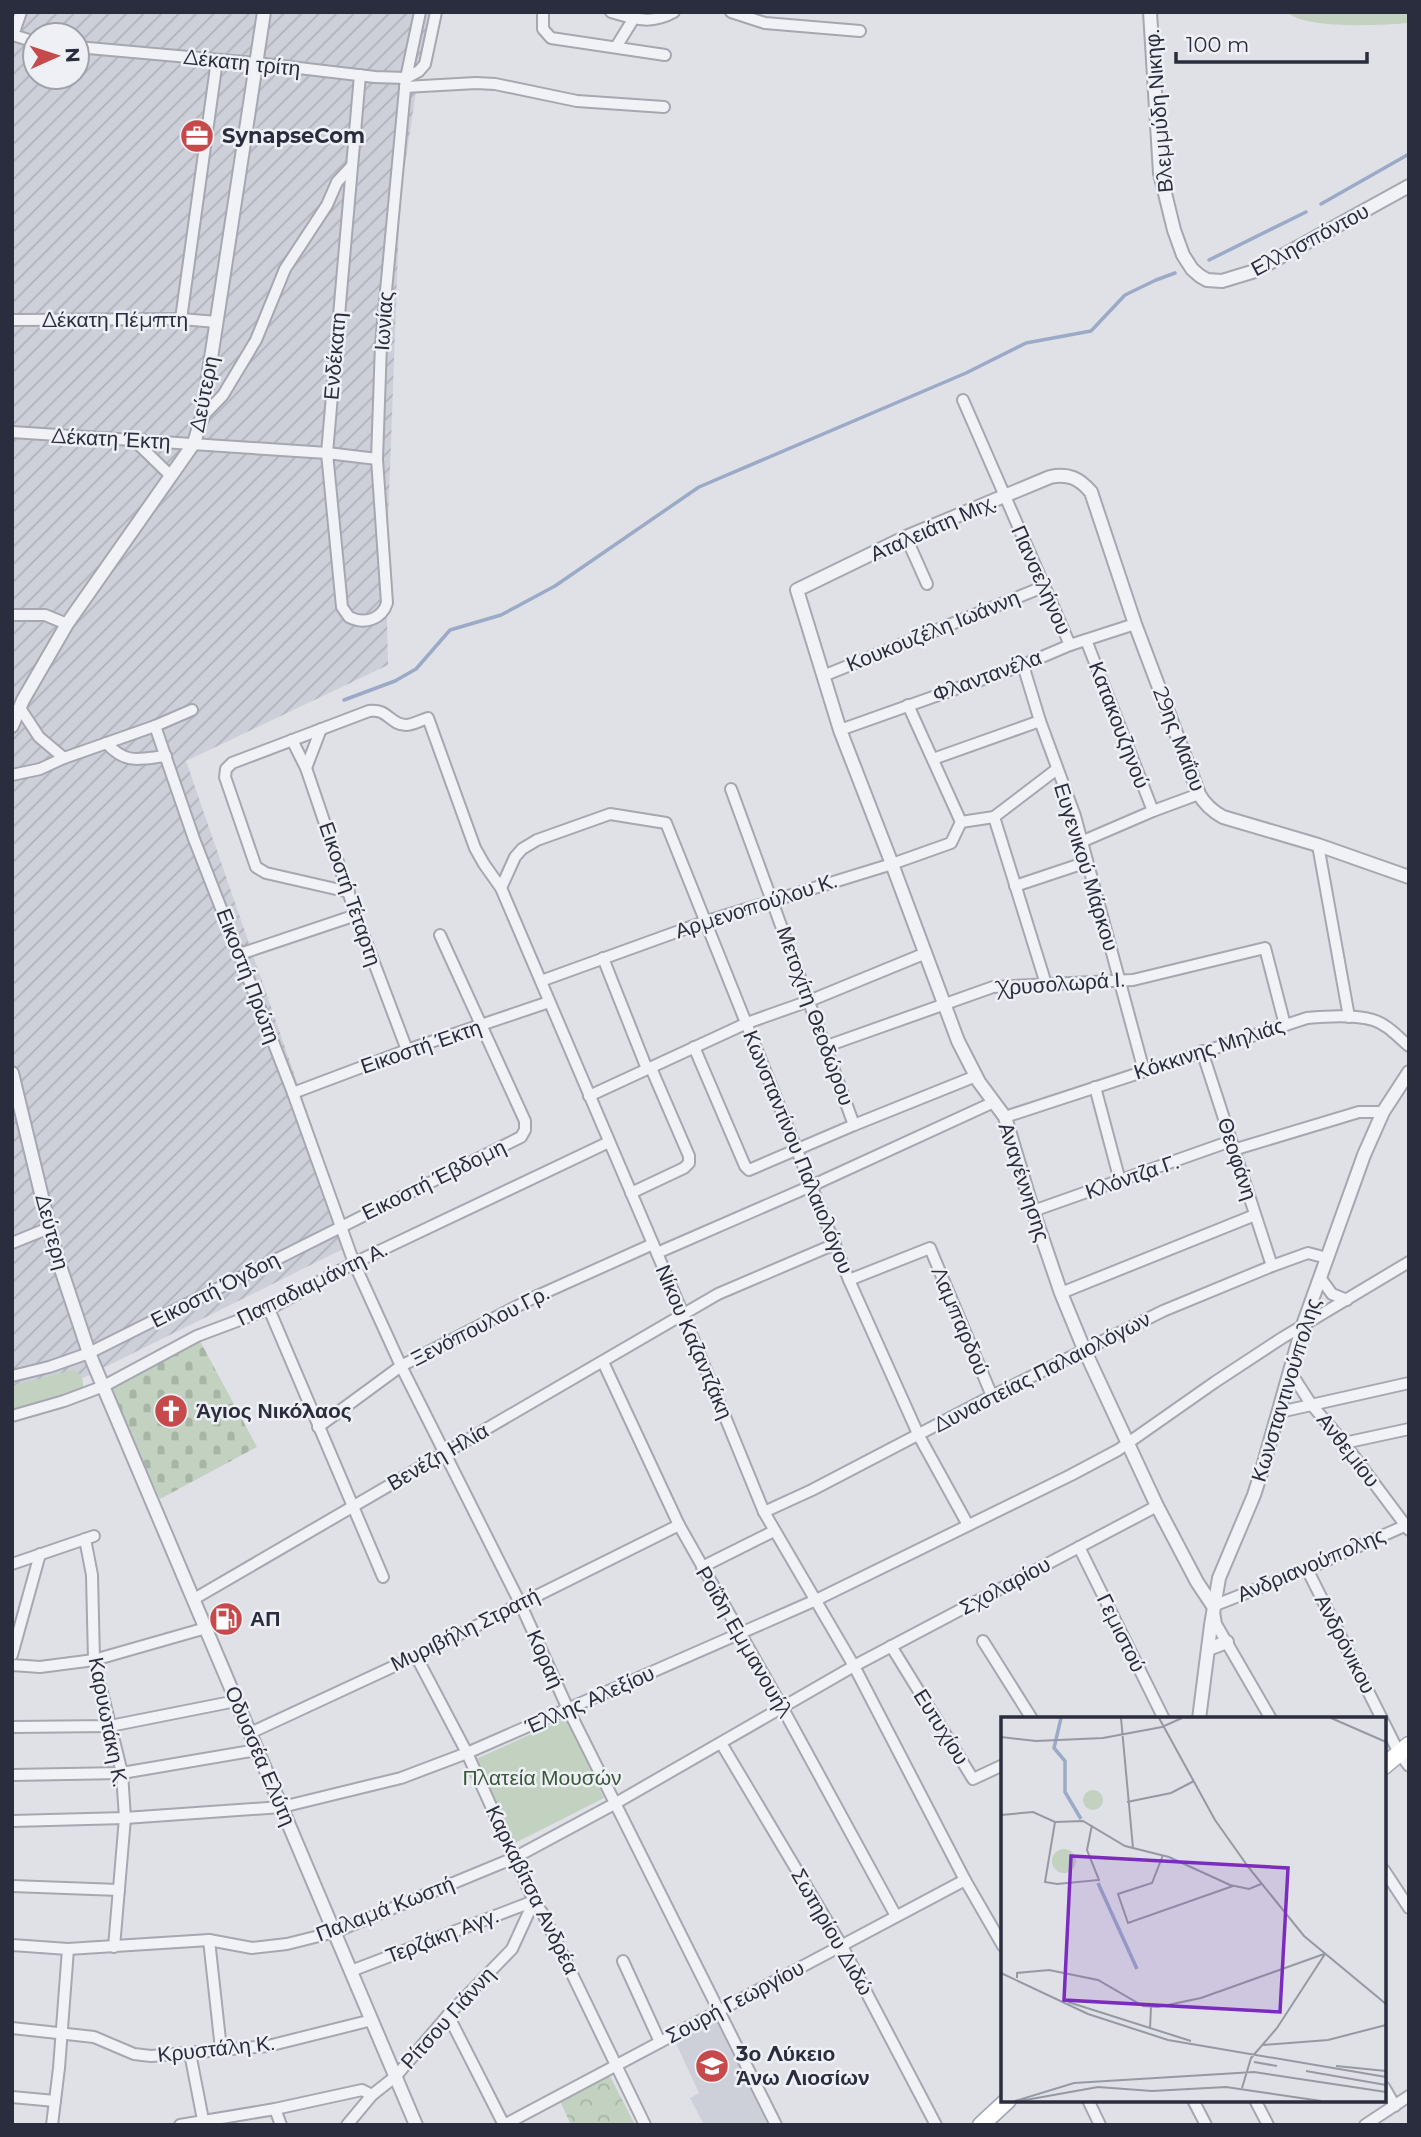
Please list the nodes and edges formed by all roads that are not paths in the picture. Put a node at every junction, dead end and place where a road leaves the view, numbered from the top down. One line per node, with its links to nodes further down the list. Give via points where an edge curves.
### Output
1 (21, 12): 12 (street)
2 (264, 12): 17 (street, Δεύτερη)
3 (420, 12): 19 (street, Ιωνίας)
4 (436, 12): 19 (street, via 425,64)
5 (543, 12): 13 (street, via 542,29 551,38)
6 (611, 12): 10 (street)
7 (674, 12): 10 (street, via 659,20)
8 (731, 12): 11 (street, via 765,23)
9 (1150, 12): 23 (street, Βλεμμύδη Νικηφ., via 1160,173 1183,256)
10 (634, 18): 13 (street)
11 (860, 31)
12 (13, 35)
13 (616, 47): 15 (street)
14 (91, 48): 16 (street, Δέκατη τρίτη)
15 (665, 55)
16 (217, 60): 17 (street, Δέκατη τρίτη); 24 (street)
17 (256, 63): 18 (street, Δέκατη τρίτη); 26 (street, Δεύτερη)
18 (360, 75): 19 (street, Δέκατη τρίτη); 21 (street, Ενδέκατη)
19 (405, 82): 20 (street, Δέκατη τρίτη, via 476,83 577,101); 33 (street, Ιωνίας, via 381,344)
20 (664, 107)
21 (351, 167): 28 (street, via 337,182 285,269 250,351 223,396); 32 (street, Ενδέκατη)
22 (1409, 186): 23 (street, Ελλησπόντου, via 1255,271 1222,282)
23 (1207, 280)
24 (181, 318): 25 (street, Δέκατη Πέμπτη); 26 (street, Δέκατη Πέμπτη)
25 (12, 320)
26 (217, 322): 28 (street, Δεύτερη)
27 (963, 400): 36 (street, Πανσελήνου)
28 (202, 417): 31 (street, Δεύτερη)
29 (12, 432): 30 (street, Δέκατη Έκτη)
30 (136, 442): 31 (street, Δέκατη Έκτη); 35 (street)
31 (194, 443): 32 (street, Δέκατη Έκτη); 35 (street, Δεύτερη)
32 (327, 453): 33 (street, Δέκατη Έκτη); 42 (street, Ενδέκατη, via 342,607 349,617)
33 (377, 459): 42 (street, Ιωνίας, via 387,603 378,617)
34 (1072, 476): 36 (street, Αταλειάτη Μιχ., via 1050,477); 44 (street, 29ης Μαΐου, via 1091,492)
35 (171, 477): 43 (street, Δεύτερη)
36 (1004, 496): 37 (street, Αταλειάτη Μιχ.); 39 (street, Πανσελήνου)
37 (906, 537): 38 (street); 40 (street, Αταλειάτη Μιχ.)
38 (927, 584)
39 (1043, 587): 46 (street, Πανσελήνου); 48 (street, Κουκουζέλη Ιωάννη)
40 (797, 590): 48 (street, Αναγέννησης)
41 (12, 615): 43 (street, via 45,615)
42 (367, 621)
43 (67, 624): 50 (street, Δεύτερη)
44 (1135, 624): 45 (street, Φλαντανέλα); 66 (street, 29ης Μαΐου)
45 (1086, 640): 46 (street, Φλαντανέλα); 67 (street, Κατακουζηνού)
46 (1070, 645): 47 (street, Φλαντανέλα)
47 (1023, 665): 49 (street, Φλαντανέλα); 52 (street, Ευγενικού Μάρκου)
48 (823, 676): 56 (street, Αναγέννησης)
49 (908, 705): 56 (street, Φλαντανέλα); 61 (street)
50 (20, 708): 53 (street, Δεύτερη); 60 (street, via 39,737)
51 (192, 710): 54 (street)
52 (1040, 721): 61 (street); 63 (street, Ευγενικού Μάρκου)
53 (12, 726)
54 (155, 726): 58 (street); 59 (street, Εικοστή Πρώτη)
55 (321, 729): 57 (street); 62 (street); 76 (street, Νίκου Καζαντζάκη, via 375,710 399,724 428,718 475,848)
56 (840, 730): 73 (street, Αναγέννησης)
57 (292, 740): 62 (street, Εικοστή Τέταρτη); 77 (street, via 226,769 253,860 266,873)
58 (106, 743): 59 (street, via 123,758); 60 (street)
59 (166, 756): 83 (street, Εικοστή Πρώτη)
60 (64, 758): 64 (street)
61 (933, 759): 69 (street)
62 (306, 768): 77 (street, Εικοστή Τέταρτη)
63 (1057, 769): 68 (street); 70 (street, Ευγενικού Μάρκου)
64 (12, 775)
65 (731, 789): 78 (street, Μετοχίτη Θεοδώρου)
66 (1199, 794): 67 (street); 71 (street, 29ης Μαΐου, via 1223,817)
67 (1153, 811): 70 (street)
68 (994, 817): 69 (street); 75 (street)
69 (961, 822): 73 (street, Αρμενοπούλου Κ., via 951,843)
70 (1081, 842): 72 (street, Ευγενικού Μάρκου)
71 (1318, 845): 74 (street, 29ης Μαΐου); 91 (street)
72 (1087, 862): 75 (street); 86 (street, Ευγενικού Μάρκου)
73 (892, 864): 78 (street, Αρμενοπούλου Κ.); 82 (street, Αναγέννησης)
74 (1409, 877)
75 (1015, 886): 87 (street)
76 (501, 888): 80 (street, Κωνσταντίνου Παλαιολόγου, via 515,857 537,840 610,814 666,823); 85 (street, Νίκου Καζαντζάκη)
77 (349, 892): 79 (street, Εικοστή Τέταρτη)
78 (773, 901): 80 (street, Αρμενοπούλου Κ.); 88 (street, Μετοχίτη Θεοδώρου)
79 (356, 915): 83 (street); 98 (street, Εικοστή Τέταρτη)
80 (704, 922): 84 (street, Αρμενοπούλου Κ.); 92 (street, Κωνσταντίνου Παλαιολόγου)
81 (440, 935): 94 (street)
82 (926, 953): 88 (street); 90 (street, Αναγέννησης)
83 (240, 954): 106 (street, Εικοστή Πρώτη)
84 (603, 958): 85 (street, Αρμενοπούλου Κ.); 100 (street)
85 (541, 981): 89 (street, Νίκου Καζαντζάκη)
86 (1120, 982): 87 (street, Χρυσολωρά Ι.); 93 (street, Χρυσολωρά Ι., via 1265,948); 101 (street, Ευγενικού Μάρκου)
87 (1046, 984): 90 (street, Χρυσολωρά Ι., via 993,987)
88 (809, 1001): 92 (street); 95 (street, Μετοχίτη Θεοδώρου)
89 (550, 1002): 94 (street, Εικοστή Έκτη); 107 (street, Νίκου Καζαντζάκη)
90 (946, 1005): 95 (street, Χρυσολωρά Ι.); 103 (street, Αναγέννησης)
91 (1349, 1017): 93 (street, Κόκκινης Μηλιάς, via 1307,1018); 96 (street, Κόκκινης Μηλιάς, via 1382,1024)
92 (747, 1023): 97 (street); 114 (street, Κωνσταντίνου Παλαιολόγου)
93 (1285, 1025): 99 (street, Κόκκινης Μηλιάς)
94 (482, 1026): 98 (street, Εικοστή Έκτη); 120 (street, Εικοστή Έβδομη, via 525,1121 521,1137)
95 (827, 1046): 111 (street, Μετοχίτη Θεοδώρου)
96 (1409, 1046)
97 (694, 1047): 100 (street); 114 (street, via 749,1170)
98 (407, 1050): 106 (street, Εικοστή Έκτη)
99 (1202, 1051): 101 (street, Κόκκινης Μηλιάς); 113 (street, Θεοφάνη)
100 (649, 1068): 107 (street); 117 (street, via 689,1163)
101 (1144, 1071): 105 (street, Κόκκινης Μηλιάς)
102 (12, 1073): 121 (street, Δεύτερη)
103 (976, 1076): 108 (street, Αναγέννησης); 111 (street)
104 (1407, 1080): 109 (street, Κωνσταντινούπολης)
105 (1095, 1087): 110 (street, Κόκκινης Μηλιάς); 115 (street)
106 (292, 1093): 120 (street, Εικοστή Πρώτη)
107 (589, 1096): 112 (street, Νίκου Καζαντζάκη)
108 (994, 1102): 110 (street, Αναγέννησης); 116 (street)
109 (1383, 1112): 113 (street, Κλόντζα Γ., via 1359,1112); 125 (street, Κωνσταντινούπολης)
110 (1005, 1117): 118 (street, Αναγέννησης)
111 (854, 1125): 114 (street)
112 (609, 1142): 117 (street, Νίκου Καζαντζάκη); 127 (street, Παπαδιαμάντη Α.)
113 (1232, 1146): 115 (street, Κλόντζα Γ.); 119 (street, Θεοφάνη)
114 (797, 1149): 116 (street, Κωνσταντίνου Παλαιολόγου)
115 (1120, 1181): 118 (street, Κλόντζα Γ.)
116 (811, 1186): 123 (street, Κωνσταντίνου Παλαιολόγου); 124 (street)
117 (631, 1194): 124 (street, Νίκου Καζαντζάκη)
118 (1033, 1211): 131 (street, Αναγέννησης)
119 (1255, 1216): 128 (street, Θεοφάνη); 131 (street)
120 (341, 1227): 127 (street, Κοραή); 137 (street, Εικοστή Όγδοη)
121 (49, 1228): 122 (street); 137 (street, Δεύτερη)
122 (12, 1243)
123 (835, 1244): 130 (street, Κωνσταντίνου Παλαιολόγου); 134 (street, Βενέζη Ηλία, via 718,1294)
124 (655, 1248): 134 (street, Νίκου Καζαντζάκη); 139 (street, Ξενόπουλου Γρ., via 535,1297)
125 (1327, 1258): 128 (street, Δυναστείας Παλαιολόγων, via 1308,1253); 129 (street, Κωνσταντινούπολης)
126 (1409, 1262): 132 (street, Έλλης Αλεξίου)
127 (354, 1263): 133 (street, Παπαδιαμάντη Α.); 139 (street, Κοραή)
128 (1272, 1266): 136 (street, Δυναστείας Παλαιολόγων)
129 (1321, 1279): 132 (street, via 1332,1294); 135 (street, Κωνσταντινούπολης)
130 (849, 1280): 144 (street, Λαμπαρδού, via 930,1248); 150 (street, Κωνσταντίνου Παλαιολόγου)
131 (1061, 1293): 136 (street, Αναγέννησης)
132 (1347, 1300): 135 (street, Έλλης Αλεξίου)
133 (269, 1309): 143 (street, Παπαδιαμάντη Α., via 197,1336); 148 (street)
134 (683, 1314): 138 (street, Βενέζη Ηλία); 156 (street, Νίκου Καζαντζάκη)
135 (1303, 1325): 140 (street, Κωνσταντινούπολης); 151 (street, Έλλης Αλεξίου)
136 (1084, 1349): 144 (street, Δυναστείας Παλαιολόγων); 151 (street, Αναγέννησης)
137 (89, 1353): 141 (street, Εικοστή Όγδοη); 143 (street, Δεύτερη)
138 (603, 1362): 153 (street, Βενέζη Ηλία); 157 (street, Ροΐδη Εμμανουήλ)
139 (401, 1366): 148 (street, Ξενόπουλου Γρ.); 153 (street, Κοραή)
140 (1291, 1373): 145 (street, Ανθεμίου); 146 (street, Κωνσταντινούπολης)
141 (12, 1376)
142 (1409, 1383): 145 (street)
143 (104, 1387): 147 (street, Παπαδιαμάντη Α.); 169 (street, Οδυσσέα Ελύτη)
144 (992, 1396): 150 (street, Δυναστείας Παλαιολόγων)
145 (1311, 1404): 146 (street, Ανθεμίου); 152 (street, Ανθεμίου)
146 (1280, 1412): 170 (street, Κωνσταντινούπολης)
147 (12, 1416)
148 (318, 1427): 154 (street)
149 (1409, 1429): 152 (street)
150 (919, 1436): 156 (street, Δυναστείας Παλαιολόγων); 158 (street, Κωνσταντίνου Παλαιολόγου)
151 (1129, 1443): 155 (street, Αναγέννησης); 158 (street, Έλλης Αλεξίου)
152 (1345, 1443): 159 (street, Ανθεμίου)
153 (445, 1453): 154 (street, Βενέζη Ηλία); 168 (street, Κοραή)
154 (354, 1506): 166 (street); 169 (street, Βενέζη Ηλία)
155 (1157, 1506): 161 (street, Σχολαρίου); 170 (street, Αναγέννησης)
156 (764, 1511): 160 (street, Νίκου Καζαντζάκη)
157 (679, 1525): 164 (street, Ροΐδη Εμμανουήλ); 168 (street, Μυριβήλη Στρατή)
158 (968, 1525): 167 (street, Έλλης Αλεξίου)
159 (1408, 1527): 165 (street, Ανδριανούπολης)
160 (774, 1531): 164 (street); 167 (street, Νίκου Καζαντζάκη)
161 (1079, 1547): 175 (street, Σχολαρίου); 186 (street, Γεμιστού)
162 (40, 1554): 163 (street); 177 (street); 179 (street, Καρυωτάκη Κ., via 89,1537)
163 (12, 1564)
164 (702, 1567): 172 (street, Ροΐδη Εμμανουήλ)
165 (1307, 1569): 170 (street, Ανδριανούπολης); 189 (street, Ανδρόνικου)
166 (383, 1577)
167 (816, 1601): 172 (street, Έλλης Αλεξίου); 181 (street, Νίκου Καζαντζάκη)
168 (520, 1603): 178 (street, Μυριβήλη Στρατή); 184 (street, Κοραή)
169 (199, 1606): 171 (street, Οδυσσέα Ελύτη)
170 (1213, 1606): 174 (street, Αναγέννησης, via 1216,1624); 176 (street, Κωνσταντινούπολης)
171 (206, 1628): 179 (street); 182 (street, Οδυσσέα Ελύτη, via 216,1642)
172 (740, 1634): 183 (street, Ροΐδη Εμμανουήλ); 184 (street, Έλλης Αλεξίου)
173 (982, 1642): 185 (street)
174 (1227, 1642): 176 (street); 188 (street, Αναγέννησης)
175 (891, 1646): 181 (street, Σχολαρίου); 199 (street, Ευτυχίου, via 973,1779)
176 (1208, 1649): 187 (street, Κωνσταντινούπολης)
177 (12, 1655)
178 (416, 1656): 193 (street, Μυριβήλη Στρατή); 196 (street, Καρκαβίτσα Ανδρέα)
179 (94, 1660): 180 (street, via 40,1667); 192 (street, Καρυωτάκη Κ.)
180 (12, 1665)
181 (853, 1666): 183 (street, Σχολαρίου); 208 (street, Νίκου Καζαντζάκη)
182 (236, 1701): 192 (street); 193 (street, Οδυσσέα Ελύτη)
183 (782, 1707): 194 (street, Σχολαρίου); 213 (street, Ροΐδη Εμμανουήλ)
184 (568, 1709): 196 (street, Έλλης Αλεξίου); 202 (street, Κοραή)
185 (1031, 1717)
186 (1163, 1717)
187 (1199, 1717)
188 (1269, 1717)
189 (1381, 1717)
190 (1386, 1726): 197 (street, Ανδρόνικου)
191 (12, 1727): 192 (street)
192 (110, 1727): 200 (street, Καρυωτάκη Κ.)
193 (250, 1733): 195 (street, Οδυσσέα Ελύτη)
194 (721, 1743): 202 (street, Παλαμά Κωστή); 218 (street, Σωτηρίου Διδώ)
195 (257, 1750): 200 (street); 203 (street, Οδυσσέα Ελύτη)
196 (467, 1754): 203 (street, Έλλης Αλεξίου, via 401,1778); 206 (street, Καρκαβίτσα Ανδρέα)
197 (1405, 1755): 198 (main road)
198 (1386, 1765)
199 (1001, 1766)
200 (122, 1773): 201 (street); 204 (street, Καρυωτάκη Κ.)
201 (12, 1775)
202 (616, 1803): 206 (street, Παλαμά Κωστή); 223 (street, Κοραή)
203 (282, 1807): 204 (street, Έλλης Αλεξίου); 214 (street, Οδυσσέα Ελύτη)
204 (125, 1818): 205 (street, Έλλης Αλεξίου); 210 (street, Καρυωτάκη Κ.)
205 (12, 1821)
206 (514, 1858): 211 (street, Καρκαβίτσα Ανδρέα); 214 (street, Παλαμά Κωστή)
207 (1386, 1873): 212 (street)
208 (965, 1880): 213 (street, Σουρή Γεωργίου); 216 (street, Νίκου Καζαντζάκη)
209 (12, 1886): 210 (street)
210 (120, 1890): 219 (street, Καρυωτάκη Κ.)
211 (534, 1900): 222 (street, Τερζάκη Αγγ.); 224 (street, Ρίτσου Γιάννη, via 512,1949); 231 (street, Καρκαβίτσα Ανδρέα)
212 (1409, 1908)
213 (896, 1916): 218 (street, Σουρή Γεωργίου)
214 (335, 1932): 215 (street, Παλαμά Κωστή, via 251,1948); 222 (street, Οδυσσέα Ελύτη)
215 (209, 1940): 219 (street, Παλαμά Κωστή); 229 (street)
216 (1001, 1943)
217 (12, 1945): 220 (street, Παλαμά Κωστή)
218 (842, 1945): 223 (street, Σουρή Γεωργίου); 253 (street, Σωτηρίου Διδώ)
219 (114, 1947): 220 (street, Παλαμά Κωστή)
220 (68, 1949): 227 (street)
221 (623, 1961): 228 (street)
222 (351, 1971): 225 (street, Οδυσσέα Ελύτη)
223 (719, 2011): 228 (street, Σουρή Γεωργίου); 252 (street, Κοραή)
224 (448, 2015): 232 (street, Ρίτσου Γιάννη); 250 (street)
225 (372, 2020): 229 (street, Κρυστάλη Κ., via 268,2046); 232 (street, Οδυσσέα Ελύτη)
226 (12, 2028): 227 (street, Κρυστάλη Κ.)
227 (61, 2032): 230 (street, Κρυστάλη Κ., via 94,2037 134,2054); 237 (street)
228 (660, 2042): 231 (street, Σουρή Γεωργίου)
229 (221, 2049): 230 (street, Κρυστάλη Κ.)
230 (190, 2053): 244 (street)
231 (617, 2066): 250 (street, Σουρή Γεωργίου); 251 (street, Καρκαβίτσα Ανδρέα)
232 (396, 2076): 234 (street, Ρίτσου Γιάννη); 249 (street, Οδυσσέα Ελύτη)
233 (1386, 2090): 242 (street)
234 (372, 2095): 243 (street, via 362,2090); 248 (street, Ρίτσου Γιάννη)
235 (1409, 2096): 242 (street)
236 (12, 2097): 237 (street)
237 (55, 2101): 245 (street)
238 (1007, 2102): 254 (main road)
239 (1089, 2102): 255 (street)
240 (1194, 2102): 256 (street)
241 (1256, 2102): 257 (street)
242 (1395, 2106): 258 (street)
243 (275, 2109): 244 (street); 247 (street)
244 (203, 2123): 246 (street)
245 (52, 2125)
246 (180, 2125)
247 (281, 2125)
248 (347, 2125)
249 (416, 2125)
250 (504, 2125)
251 (645, 2125)
252 (776, 2125)
253 (936, 2125)
254 (981, 2125)
255 (1100, 2125)
256 (1206, 2125)
257 (1268, 2125)
258 (1365, 2125)

